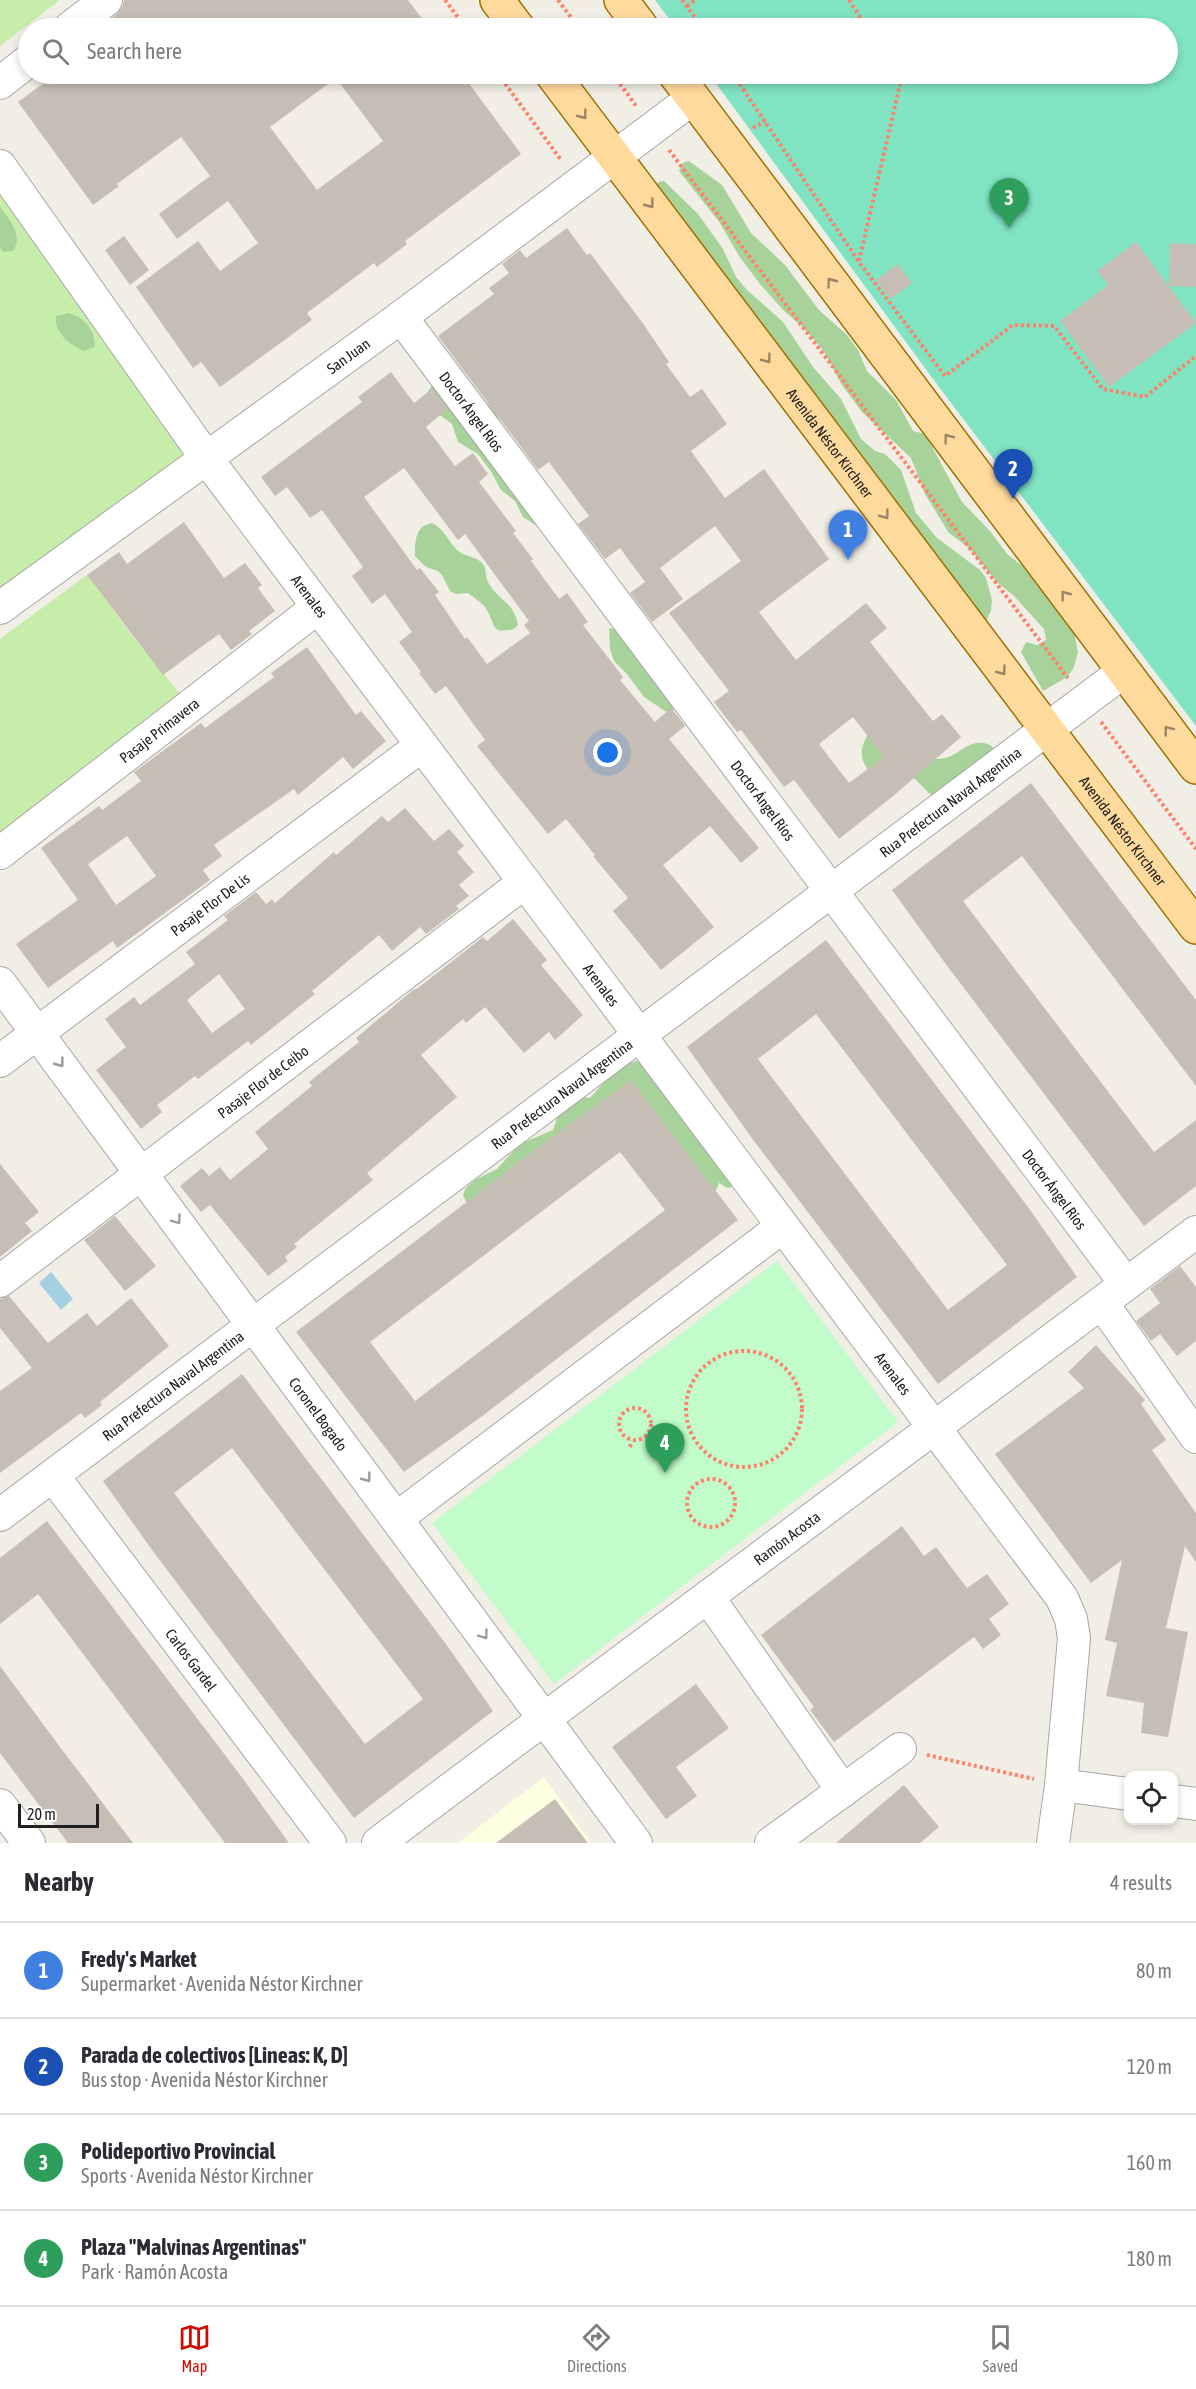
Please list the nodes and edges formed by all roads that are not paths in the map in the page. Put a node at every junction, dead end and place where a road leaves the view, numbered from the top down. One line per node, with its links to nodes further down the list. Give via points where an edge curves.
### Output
1 (106, 0): 4 (street)
2 (497, 0): 5 (main road)
3 (621, 0): 6 (main road)
4 (83, 18)
5 (510, 18)
6 (634, 18)
7 (18, 69): 8 (street)
8 (0, 83)
9 (560, 84): 11 (main road, Avenida Néstor Kirchner, one-way to 11)
10 (684, 86): 11 (street, San Juan, via 653,128); 17 (main road, one-way to 10)
11 (615, 157): 13 (street, San Juan); 18 (main road, Avenida Néstor Kirchner, one-way to 18)
12 (0, 166): 14 (street, Arenales)
13 (401, 318): 14 (street, San Juan); 23 (street, Doctor Ángel Ríos)
14 (207, 459): 15 (street, Arenales); 16 (street, San Juan)
15 (318, 607): 19 (street, Arenales); 21 (street, Pasaje Primavera)
16 (0, 608)
17 (1123, 672): 18 (street, Rua Prefectura Naval Argentina); 20 (main road, one-way to 17)
18 (1047, 730): 23 (street, Rua Prefectura Naval Argentina); 24 (main road, Avenida Néstor Kirchner)
19 (421, 746): 22 (street, Arenales); 26 (street, Pasaje Flor De Lis)
20 (1196, 767)
21 (0, 853)
22 (525, 882): 27 (street, Arenales); 29 (street, Pasaje Flor de Ceibo)
23 (831, 890): 27 (street, Rua Prefectura Naval Argentina); 33 (street, Doctor Ángel Ríos)
24 (1196, 927)
25 (0, 983): 26 (street, Coronel Bogado)
26 (38, 1033): 28 (street, Pasaje Flor De Lis); 29 (street, Coronel Bogado, one-way to 29)
27 (639, 1035): 30 (street, Arenales); 35 (street, Rua Prefectura Naval Argentina)
28 (0, 1061)
29 (143, 1174): 32 (street, Pasaje Flor de Ceibo); 35 (street, Coronel Bogado, one-way to 35)
30 (782, 1227): 36 (street, Arenales); 40 (street)
31 (1196, 1232): 33 (street, Ramón Acosta)
32 (0, 1281)
33 (1126, 1284): 34 (street, Ramón Acosta)
34 (1102, 1303): 36 (street, Ramón Acosta); 37 (street)
35 (254, 1325): 38 (street, Rua Prefectura Naval Argentina); 40 (street, Coronel Bogado, one-way to 40)
36 (933, 1428): 41 (street, Ramón Acosta); 44 (street, Arenales, via 1062,1598 1071,1619 1074,1638)
37 (1196, 1437)
38 (53, 1476): 39 (street, Rua Prefectura Naval Argentina); 51 (street, Carlos Gardel)
39 (0, 1515)
40 (397, 1518): 42 (street, Coronel Bogado, one-way to 42)
41 (708, 1597): 42 (street, Ramón Acosta); 45 (street)
42 (545, 1718): 52 (street, Ramón Acosta); 53 (street, Coronel Bogado)
43 (900, 1749): 45 (street)
44 (1061, 1785): 46 (street); 55 (street, Arenales)
45 (843, 1791): 54 (street)
46 (1124, 1793)
47 (1178, 1802): 48 (street)
48 (1196, 1804)
49 (2, 1813): 50 (street)
50 (28, 1843)
51 (330, 1843)
52 (378, 1843)
53 (636, 1843)
54 (771, 1843)
55 (1053, 1843)

